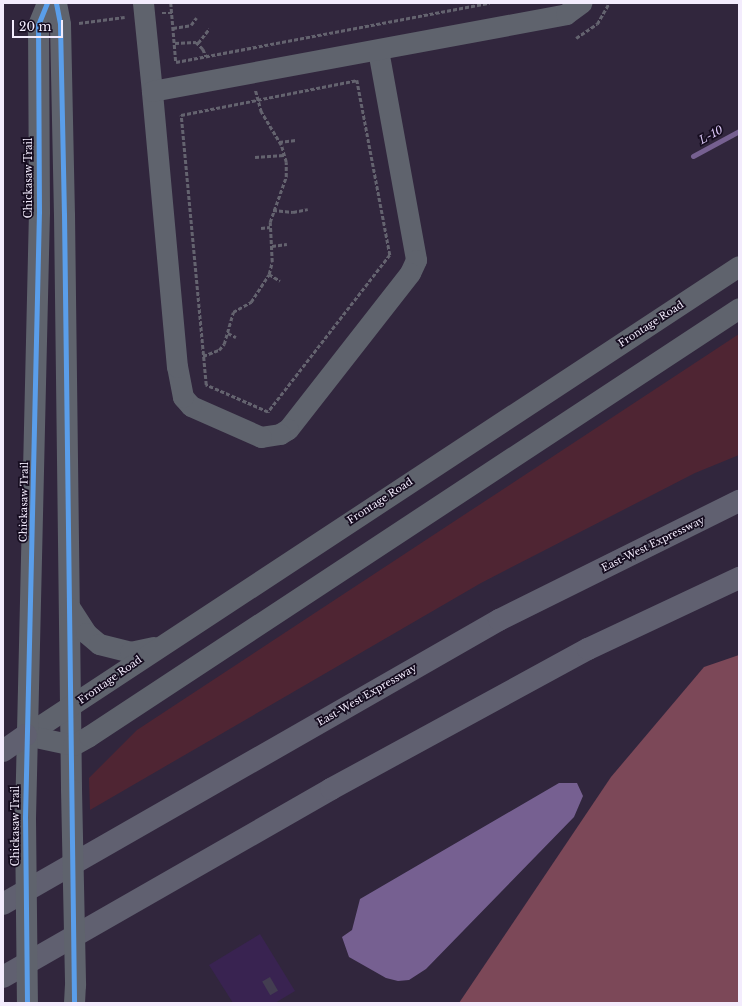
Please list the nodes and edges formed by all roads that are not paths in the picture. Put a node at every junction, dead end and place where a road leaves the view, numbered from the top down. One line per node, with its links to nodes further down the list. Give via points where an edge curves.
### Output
1 (47, 3): 14 (street, Chickasaw Trail, via 38,25 34,492)
2 (56, 3): 11 (street, via 61,40)
3 (581, 3): 5 (street, via 566,14)
4 (144, 9): 6 (street)
5 (378, 50): 6 (street); 6 (street, via 416,260 410,273 296,419 284,432 269,437 261,437 203,412 191,406 183,397 177,367)
6 (152, 91)
7 (739, 266): 12 (street, Frontage Road)
8 (739, 308): 15 (street)
9 (739, 502): 17 (highway, East-West Expressway, via 499,620)
10 (739, 578): 18 (highway, via 567,660 331,789)
11 (70, 608): 12 (street, via 86,633 99,644 130,652); 13 (street)
12 (157, 646): 13 (street, Frontage Road)
13 (71, 707): 14 (street, Frontage Road); 15 (street)
14 (26, 735): 15 (street); 16 (highway); 20 (street, Chickasaw Trail, bridge)
15 (73, 745): 19 (street, bridge)
16 (3, 751)
17 (3, 904)
18 (3, 977)
19 (75, 994)
20 (27, 1003)

